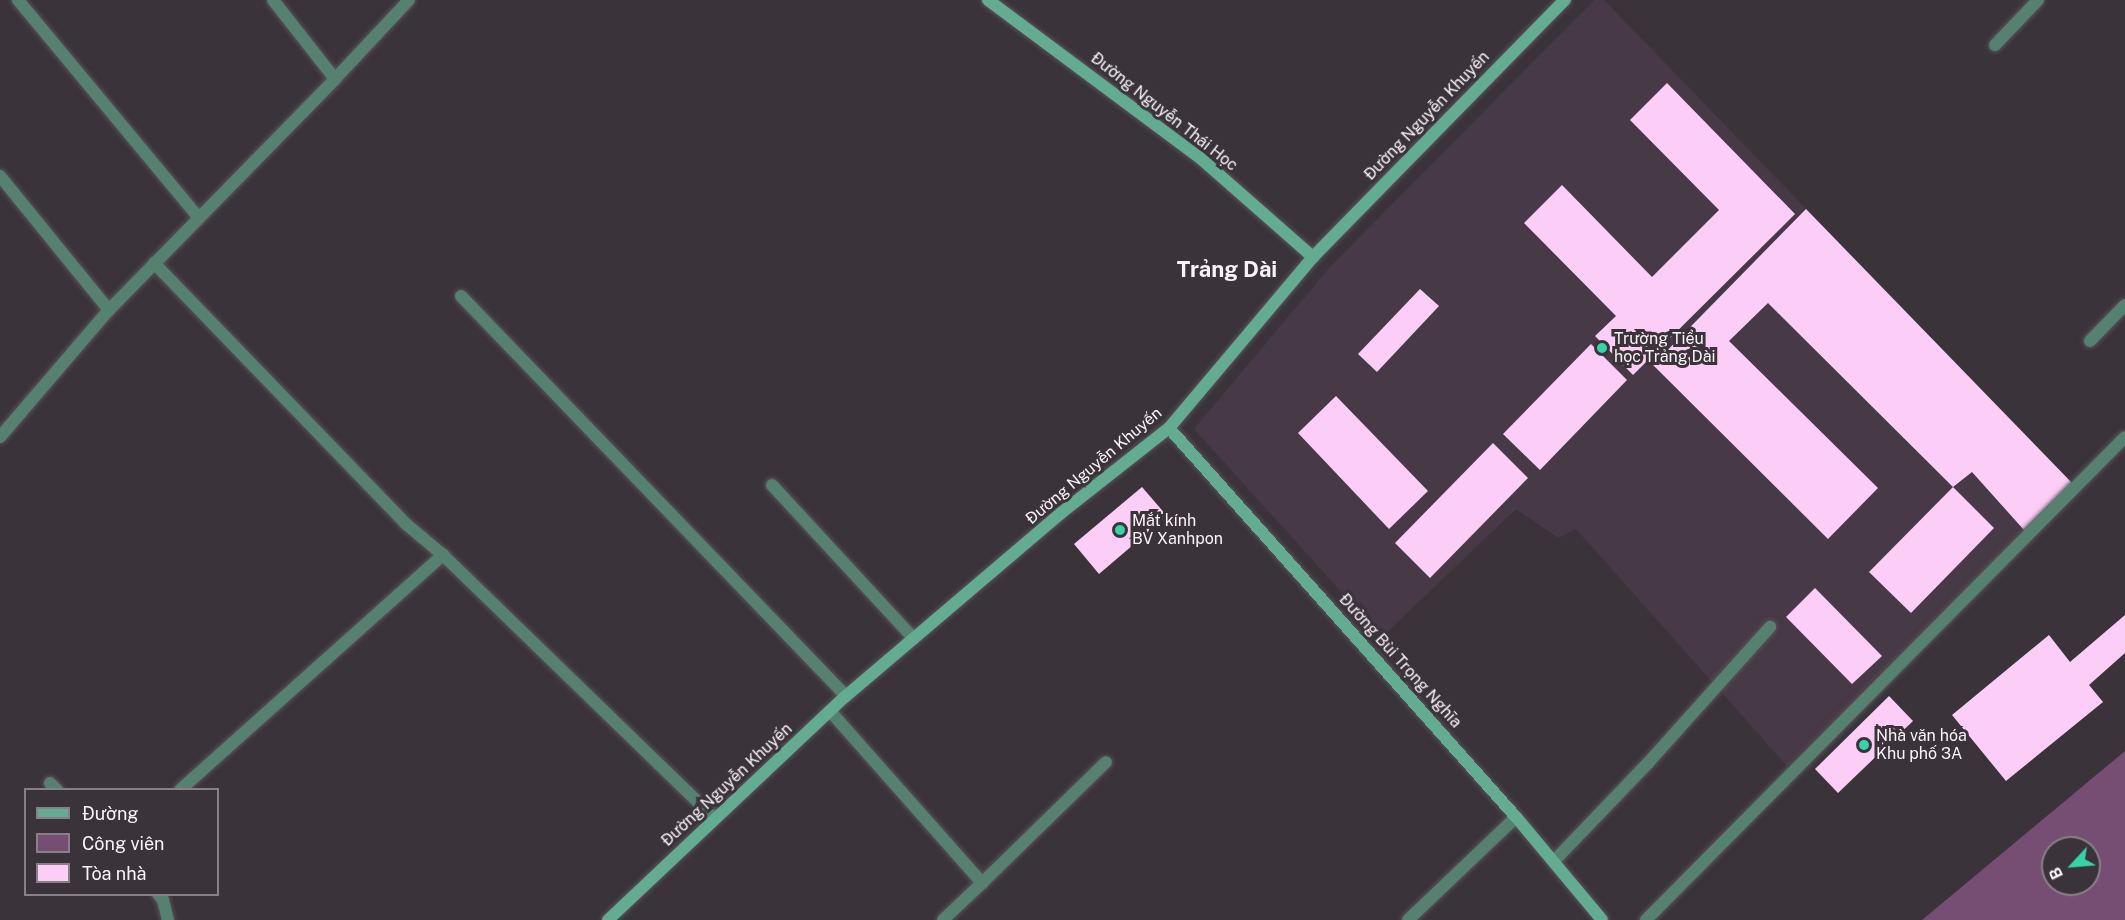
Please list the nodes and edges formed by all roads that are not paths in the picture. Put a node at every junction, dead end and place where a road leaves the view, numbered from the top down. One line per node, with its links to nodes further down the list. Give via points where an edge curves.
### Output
1 (18, 0): 10 (street)
2 (273, 0): 8 (street)
3 (409, 0): 8 (street)
4 (988, 0): 11 (street, Đường Nguyễn Thái Học, via 1199,157)
5 (1565, 0): 11 (street, Đường Nguyễn Khuyến)
6 (2038, 0): 7 (street)
7 (1995, 45)
8 (335, 79): 10 (street)
9 (0, 176): 15 (street)
10 (199, 218): 12 (street)
11 (1313, 257): 17 (street, Đường Nguyễn Khuyến)
12 (154, 263): 15 (street); 21 (street, via 406,524)
13 (461, 296): 24 (street)
14 (2125, 305): 16 (street)
15 (109, 310): 18 (street)
16 (2090, 341)
17 (1169, 428): 23 (street, Đường Nguyễn Khuyến, via 1061,513); 28 (street, Đường Bùi Trọng Nghĩa)
18 (0, 437)
19 (2125, 437): 38 (street)
20 (772, 485): 23 (street)
21 (443, 555): 27 (street); 29 (street)
22 (1770, 627): 30 (street)
23 (914, 639): 24 (street, Đường Nguyễn Khuyến)
24 (846, 696): 25 (street, Đường Nguyễn Khuyến)
25 (830, 711): 29 (street, Đường Nguyễn Khuyến); 31 (street)
26 (1106, 762): 31 (street)
27 (181, 788)
28 (1516, 817): 30 (street, Đường Bùi Trọng Nghĩa); 36 (street)
29 (715, 819): 34 (street, Đường Nguyễn Khuyến)
30 (1554, 861): 37 (street, Đường Bùi Trọng Nghĩa)
31 (982, 883): 35 (street)
32 (160, 896): 33 (street)
33 (168, 920)
34 (608, 920)
35 (943, 920)
36 (1408, 920)
37 (1602, 920)
38 (1646, 920)

